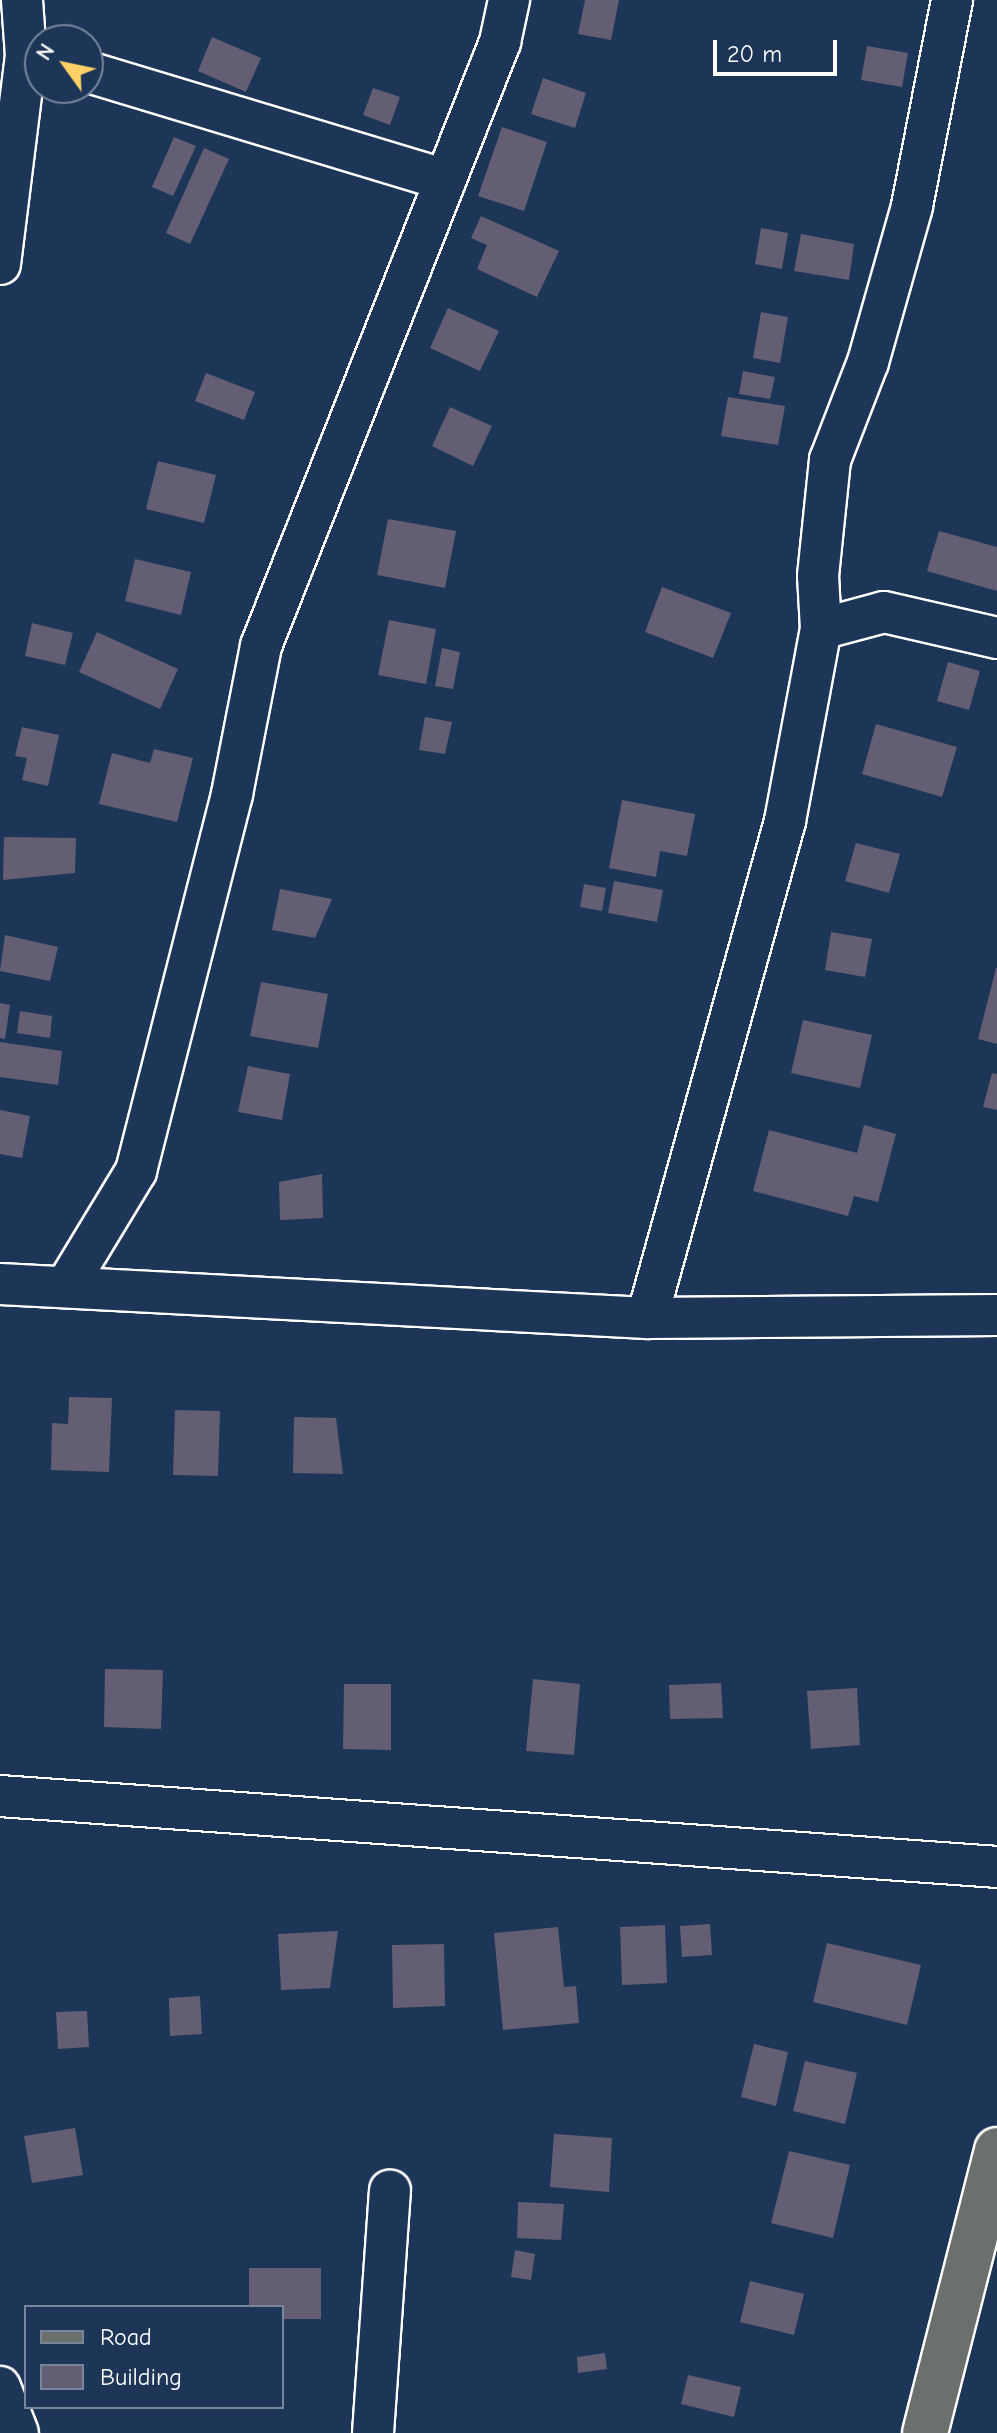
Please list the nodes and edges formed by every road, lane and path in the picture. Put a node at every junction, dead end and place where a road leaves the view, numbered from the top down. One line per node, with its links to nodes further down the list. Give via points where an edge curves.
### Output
1 (22, 0): 4 (street)
2 (509, 0): 7 (street, via 500,42)
3 (952, 0): 9 (street, via 912,206 868,362 830,460 818,576)
4 (27, 24)
5 (104, 77): 7 (street)
6 (26, 104): 8 (street)
7 (443, 179): 12 (street, via 261,646 232,794 136,1171)
8 (0, 264)
9 (821, 629): 10 (street, via 884,612); 14 (street, via 785,821)
10 (997, 638)
11 (0, 1284): 12 (street)
12 (67, 1285): 14 (street)
13 (997, 1315): 14 (street)
14 (647, 1318)
15 (0, 1796): 16 (street)
16 (997, 1867)
17 (997, 2150): 22 (main road)
18 (390, 2191): 21 (street)
19 (0, 2387): 20 (street)
20 (18, 2433)
21 (373, 2433)
22 (925, 2433)

